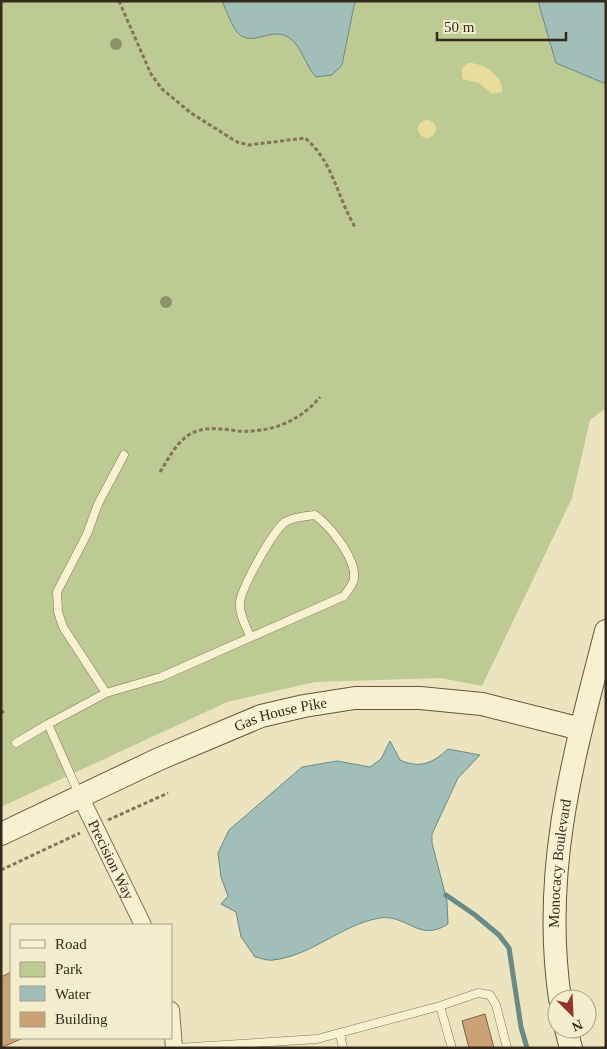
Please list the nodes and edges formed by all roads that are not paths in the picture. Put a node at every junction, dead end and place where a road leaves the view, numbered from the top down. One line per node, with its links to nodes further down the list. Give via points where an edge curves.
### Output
1 (124, 455): 5 (lane, via 57,592 63,627)
2 (606, 631): 7 (main road, Monocacy Boulevard)
3 (250, 636): 3 (lane, via 344,596 354,580 352,565 330,526 316,515 285,522 261,557 240,602 242,618); 5 (lane, via 161,678)
4 (606, 684): 7 (main road, Monocacy Boulevard)
5 (106, 693): 6 (lane)
6 (48, 724): 8 (lane); 9 (lane)
7 (580, 729): 9 (main road, Gas House Pike, via 482,704 420,698 355,698 261,716); 12 (main road, Monocacy Boulevard, via 555,867 553,921)
8 (16, 743)
9 (80, 796): 10 (main road, Gas House Pike); 11 (street, Precision Way)
10 (1, 834)
11 (143, 924)
12 (559, 989)
13 (440, 1006): 15 (lane); 18 (lane); 19 (lane, via 478,993 490,995 496,1005)
14 (172, 1020): 16 (street)
15 (340, 1034): 16 (lane, via 317,1039); 17 (lane)
16 (175, 1048)
17 (343, 1048)
18 (452, 1048)
19 (507, 1048)

